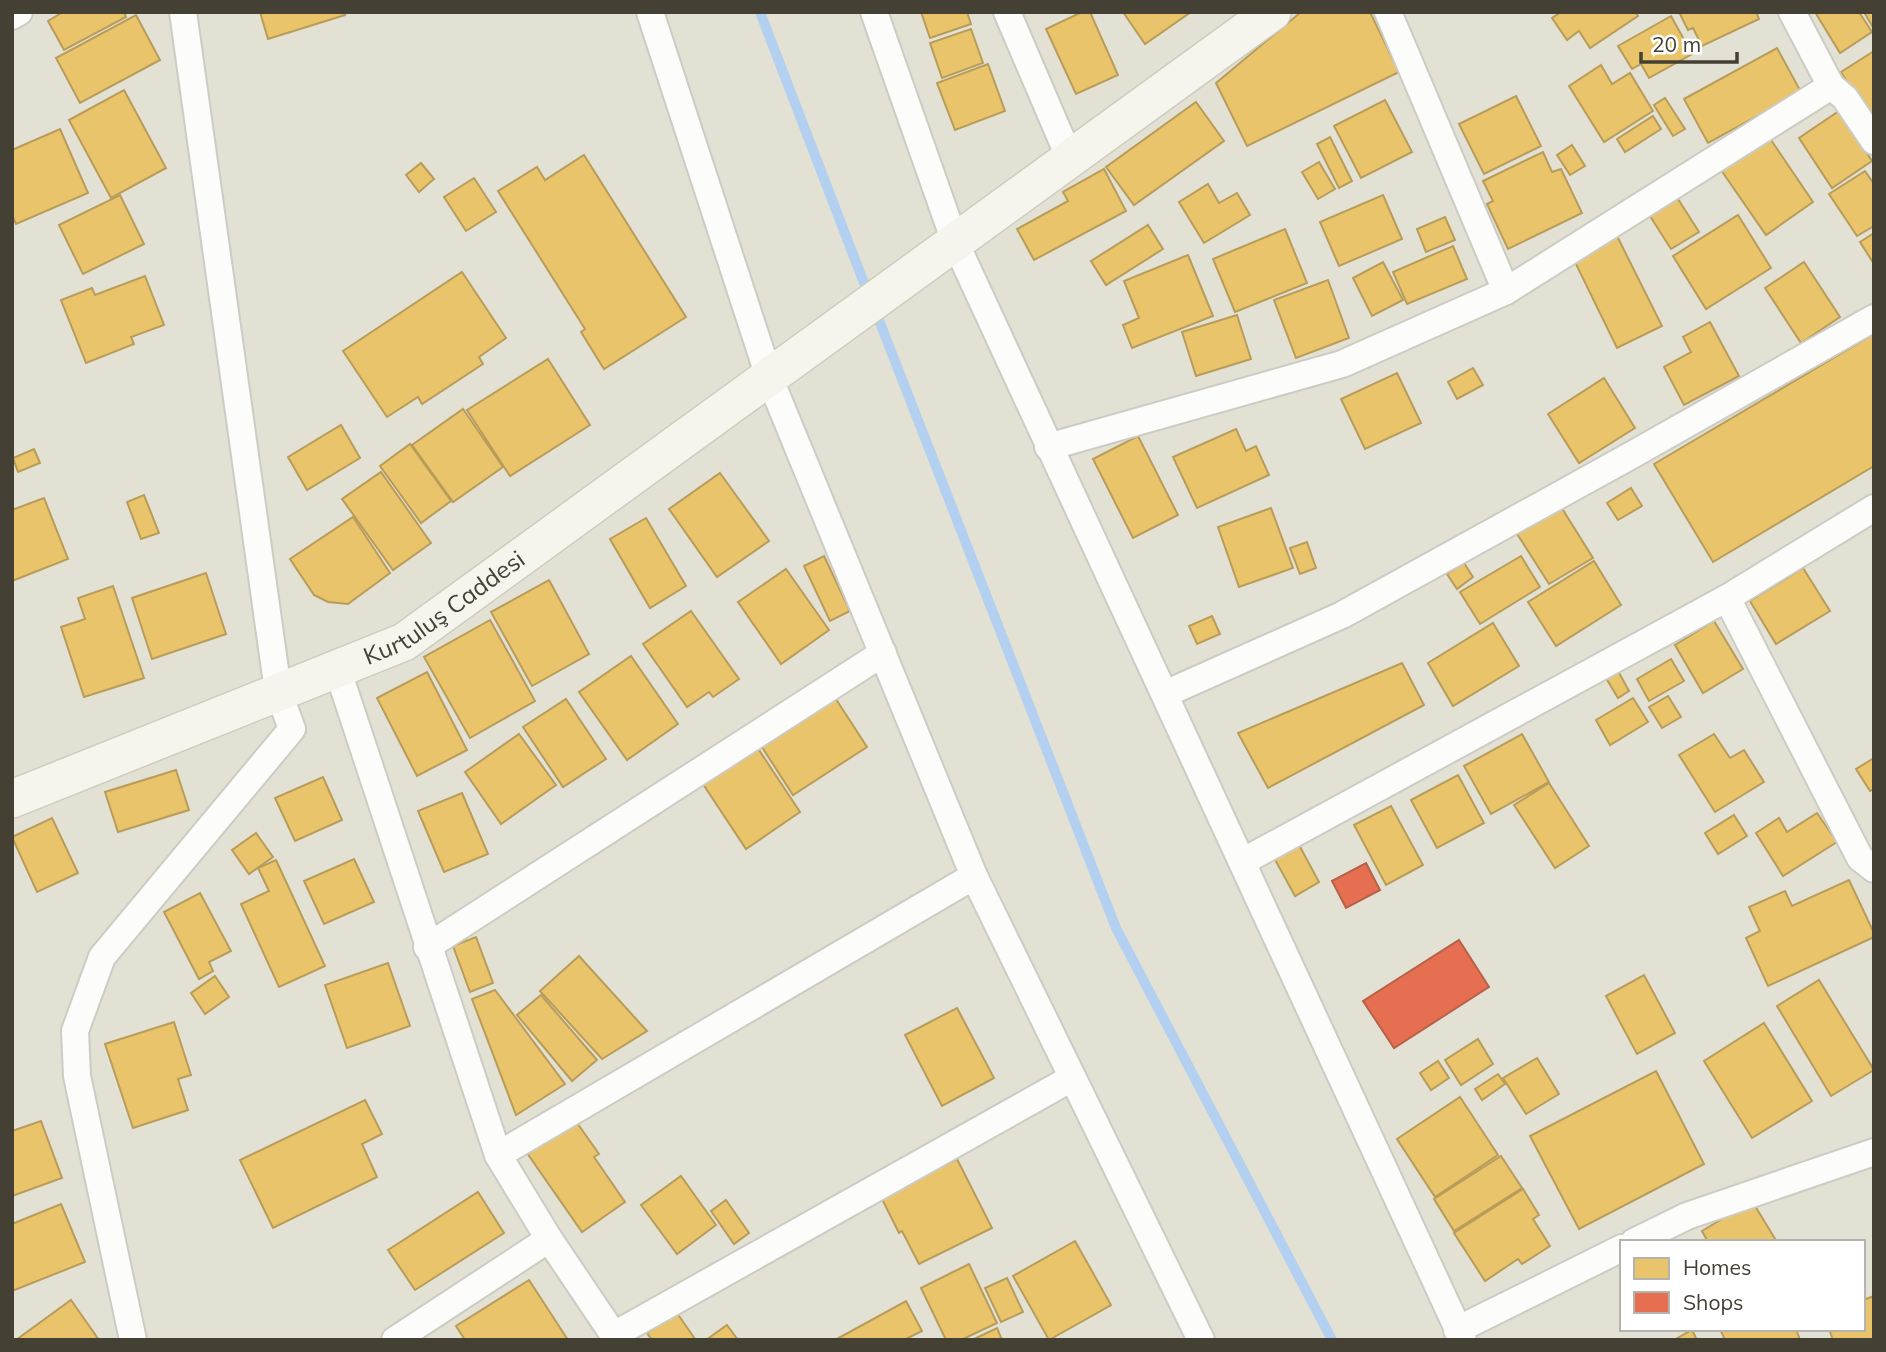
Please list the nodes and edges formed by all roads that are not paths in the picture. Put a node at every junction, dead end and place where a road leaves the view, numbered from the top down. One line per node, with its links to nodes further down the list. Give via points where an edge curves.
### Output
1 (19, 12): 9 (street)
2 (183, 12): 22 (street)
3 (650, 12): 16 (street)
4 (874, 12): 13 (street)
5 (1007, 12): 12 (street)
6 (1272, 12): 12 (main road, Kurtuluş Caddesi)
7 (1388, 12): 14 (street)
8 (1792, 12): 10 (street)
9 (12, 16)
10 (1831, 86): 11 (street); 14 (street)
11 (1874, 141)
12 (1070, 159): 13 (main road, Kurtuluş Caddesi)
13 (955, 242): 16 (main road, Kurtuluş Caddesi); 17 (street)
14 (1506, 291): 17 (street, via 1342,364)
15 (1874, 318): 23 (street, via 1342,615)
16 (769, 377): 20 (street); 21 (main road, Kurtuluş Caddesi, via 404,642)
17 (1048, 447): 23 (street)
18 (1874, 508): 19 (street)
19 (1727, 597): 25 (street); 26 (street, via 1860,858)
20 (883, 653): 27 (street); 28 (street)
21 (337, 668): 22 (main road, Kurtuluş Caddesi); 28 (street)
22 (278, 691): 24 (main road, Kurtuluş Caddesi); 38 (street, via 292,729 102,957 75,1031 77,1076)
23 (1164, 694): 25 (street)
24 (12, 799)
25 (1242, 862): 35 (street)
26 (1874, 869)
27 (974, 876): 29 (street); 31 (street)
28 (428, 947): 31 (street)
29 (1072, 1078): 36 (street); 37 (street)
30 (1874, 1152): 33 (street, via 1687,1216)
31 (498, 1155): 32 (street)
32 (549, 1239): 36 (street); 39 (street)
33 (1638, 1240)
34 (1620, 1249): 35 (street)
35 (1460, 1335)
36 (616, 1338)
37 (1200, 1339)
38 (133, 1340)
39 (395, 1340)

